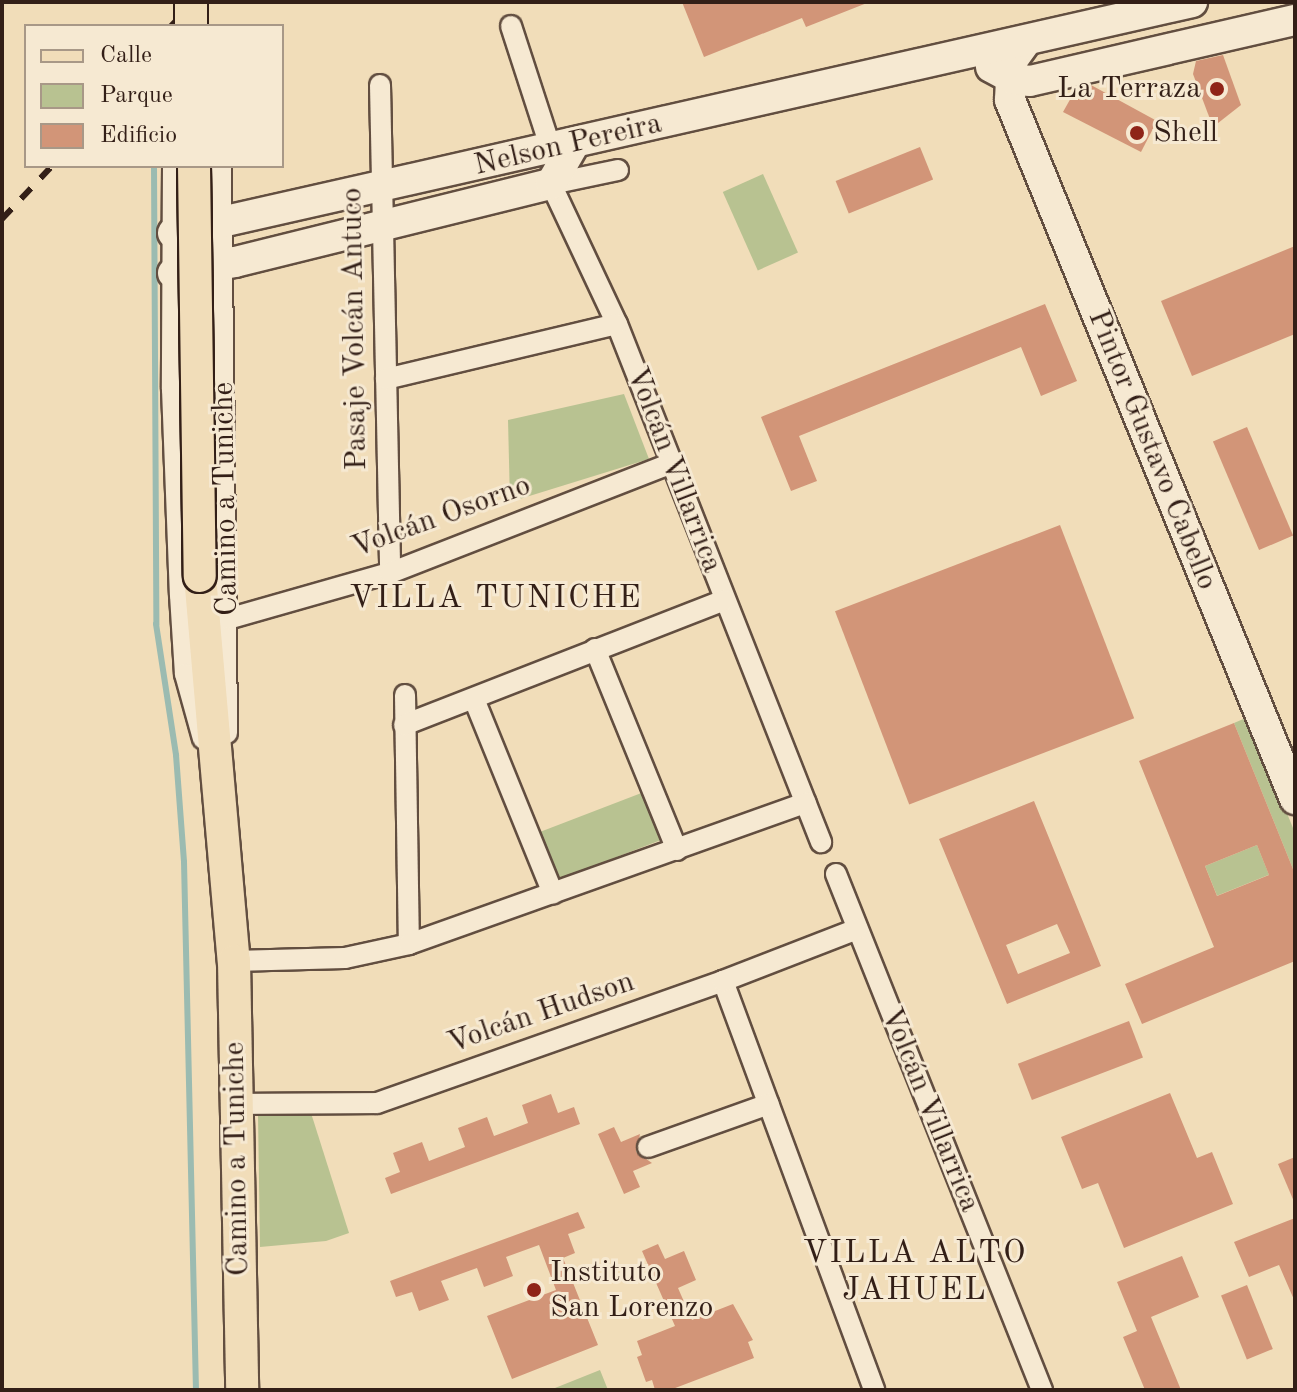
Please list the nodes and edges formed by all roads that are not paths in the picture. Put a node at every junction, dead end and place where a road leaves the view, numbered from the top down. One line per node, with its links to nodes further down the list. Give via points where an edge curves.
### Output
1 (191, 2): 5 (main road, bridge)
2 (1192, 2): 3 (street, Nelson Pereira)
3 (1137, 14): 7 (street, Nelson Pereira); 10 (street, via 1127,38)
4 (1295, 20): 10 (street)
5 (191, 24)
6 (511, 26): 14 (street)
7 (1078, 30): 8 (street, Nelson Pereira); 11 (street, via 1093,45)
8 (1027, 40): 9 (street, Nelson Pereira); 13 (street, via 1013,57)
9 (963, 56): 13 (street); 14 (street, Nelson Pereira)
10 (1142, 58): 11 (street)
11 (1088, 69): 13 (street)
12 (380, 85): 20 (street, Pasaje Volcán Antuco)
13 (1010, 89): 37 (street, Pintor Gustavo Cabello)
14 (562, 146): 19 (street); 20 (street, Nelson Pereira)
15 (173, 168): 23 (street, Camino a Tuniche)
16 (194, 168): 36 (main road, Camino a Tuniche, bridge, via 200,576)
17 (221, 168): 21 (street, Camino a Tuniche)
18 (618, 170): 19 (street, Nelson Pereira)
19 (551, 184): 22 (street, Nelson Pereira); 26 (street, Volcán Villarrica)
20 (382, 188): 21 (street, Nelson Pereira); 22 (street, Pasaje Volcán Antuco)
21 (222, 223): 23 (street, Nelson Pereira); 24 (street, Camino a Tuniche)
22 (383, 227): 24 (street, Nelson Pereira); 27 (street, Pasaje Volcán Antuco)
23 (173, 233): 25 (street, Camino a Tuniche)
24 (223, 264): 25 (street, Nelson Pereira); 31 (street, Camino a Tuniche)
25 (173, 273): 36 (street, Camino a Tuniche, via 172,389 185,674)
26 (617, 324): 27 (street); 28 (street, Volcán Villarrica)
27 (386, 379): 29 (street, Pasaje Volcán Antuco)
28 (672, 463): 29 (street, Volcán Osorno); 30 (street, Volcán Villarrica)
29 (390, 573): 31 (street, Volcán Osorno)
30 (725, 600): 32 (street); 38 (street, Volcán Villarrica)
31 (228, 619): 39 (street, Camino a Tuniche, via 228,769)
32 (595, 649): 34 (street); 41 (street)
33 (405, 695): 35 (street)
34 (474, 699): 35 (street); 43 (street)
35 (404, 725): 45 (street)
36 (218, 796): 39 (main road, Camino a Tuniche)
37 (1295, 799)
38 (806, 803): 40 (street, Volcán Villarrica); 41 (street)
39 (221, 832): 46 (main road, Camino a Tuniche)
40 (821, 842)
41 (677, 850): 43 (street)
42 (836, 874): 44 (street, Volcán Villarrica)
43 (553, 894): 45 (street)
44 (857, 929): 47 (street, Volcán Hudson); 53 (street, Volcán Villarrica)
45 (409, 944): 46 (street, via 345,958)
46 (234, 961): 48 (main road, Camino a Tuniche)
47 (723, 981): 48 (street, Volcán Hudson, via 377,1103); 49 (street)
48 (236, 1104): 51 (main road, Camino a Tuniche)
49 (769, 1104): 50 (street); 52 (street)
50 (648, 1147)
51 (242, 1390)
52 (874, 1390)
53 (1042, 1390)

